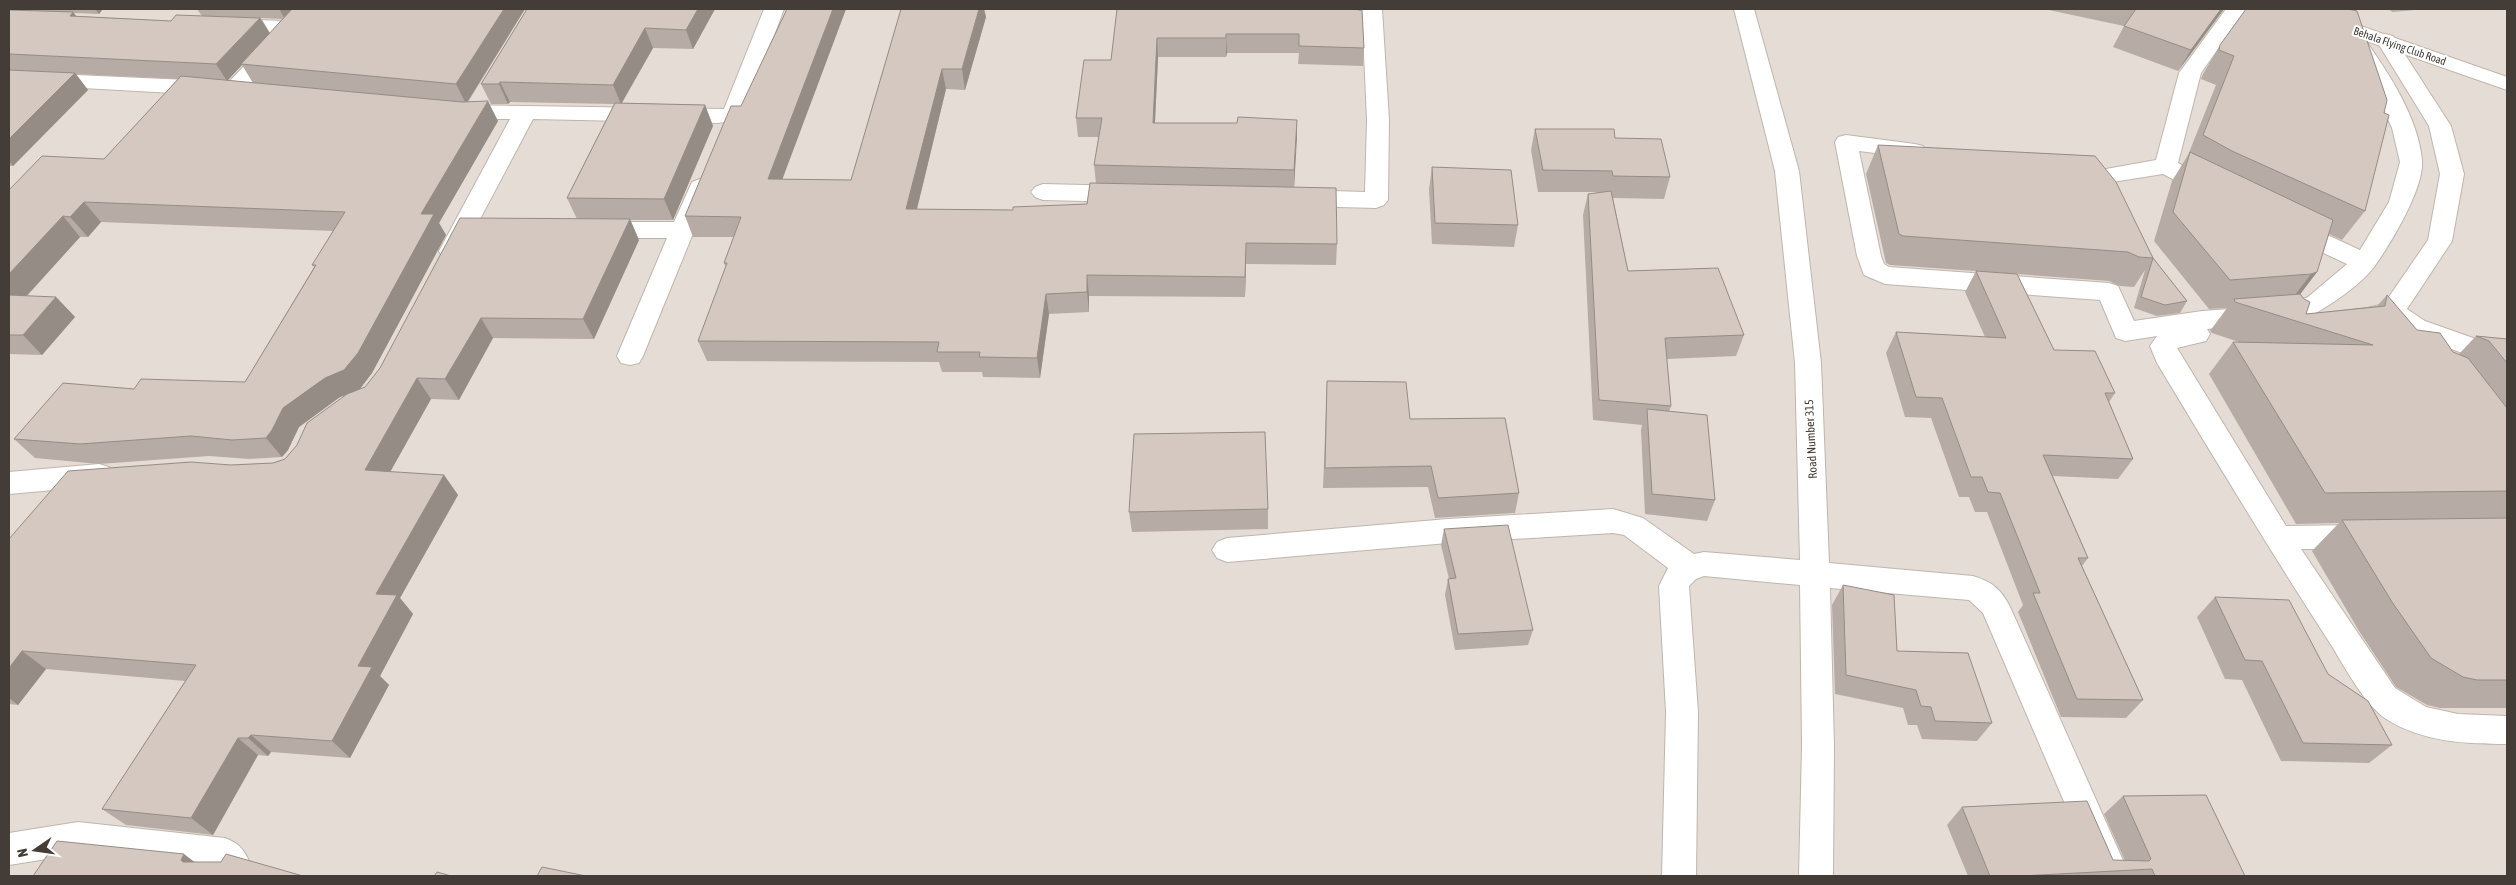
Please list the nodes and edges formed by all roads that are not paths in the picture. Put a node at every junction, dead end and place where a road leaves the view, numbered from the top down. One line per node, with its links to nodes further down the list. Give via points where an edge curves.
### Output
1 (308, 9): 8 (street)
2 (774, 9): 19 (street, via 735,111)
3 (1372, 9): 29 (street, via 1378,120 1376,200)
4 (1744, 9): 50 (street, Road Number 315, via 1787,171 1808,363 1814,477)
5 (2236, 9): 22 (street, via 2190,73)
6 (2293, 9): 9 (street, Behala Flying Club Road)
7 (213, 24): 8 (street)
8 (291, 26): 14 (street)
9 (2348, 27): 10 (street, Behala Flying Club Road); 36 (street, via 2381,80 2403,128 2411,162 2401,202)
10 (2386, 40): 12 (street, Behala Flying Club Road); 39 (street, via 2440,126 2452,174 2440,240)
11 (9, 78): 14 (street)
12 (2507, 84)
13 (488, 89): 17 (street)
14 (234, 90): 15 (street)
15 (263, 93)
16 (435, 110): 17 (street)
17 (472, 113): 18 (street)
18 (524, 114): 19 (street); 32 (street)
19 (730, 115): 20 (street)
20 (719, 141)
21 (1934, 154): 40 (street, via 1846,142 1873,268 1885,275 2109,292 2125,332)
22 (2166, 166): 25 (street, via 2106,176); 30 (street)
23 (708, 168): 35 (street)
24 (2053, 169): 25 (street)
25 (2082, 173): 28 (street)
26 (1043, 192): 27 (street)
27 (1151, 195)
28 (2101, 196)
29 (1278, 198)
30 (2231, 199)
31 (2276, 220): 36 (street)
32 (463, 229): 33 (street); 37 (street)
33 (493, 229)
34 (572, 230): 35 (street)
35 (682, 230): 42 (street)
36 (2365, 262): 40 (street, via 2307,309 2292,314)
37 (440, 271)
38 (2183, 297): 40 (street)
39 (2392, 312): 41 (street); 43 (street, via 2416,327); 47 (street, via 2188,335 2170,339 2163,346 2166,356)
40 (2202, 320)
41 (2418, 352)
42 (630, 356)
43 (2507, 360)
44 (123, 474): 45 (street)
45 (9, 483)
46 (2388, 536): 47 (street)
47 (2278, 538): 51 (street, via 2384,698 2397,711 2439,726 2464,730)
48 (1227, 550): 49 (street, via 1458,530 1613,521 1633,526)
49 (1697, 566): 50 (street); 54 (street, via 1678,575 1674,586 1682,712)
50 (1801, 574): 55 (street, Road Number 315, via 1818,746); 56 (street, via 1972,588 1984,592 1991,599)
51 (2507, 730)
52 (9, 849): 53 (street, via 78,838 226,854 232,861)
53 (222, 876)
54 (1679, 876)
55 (1816, 876)
56 (2113, 876)

